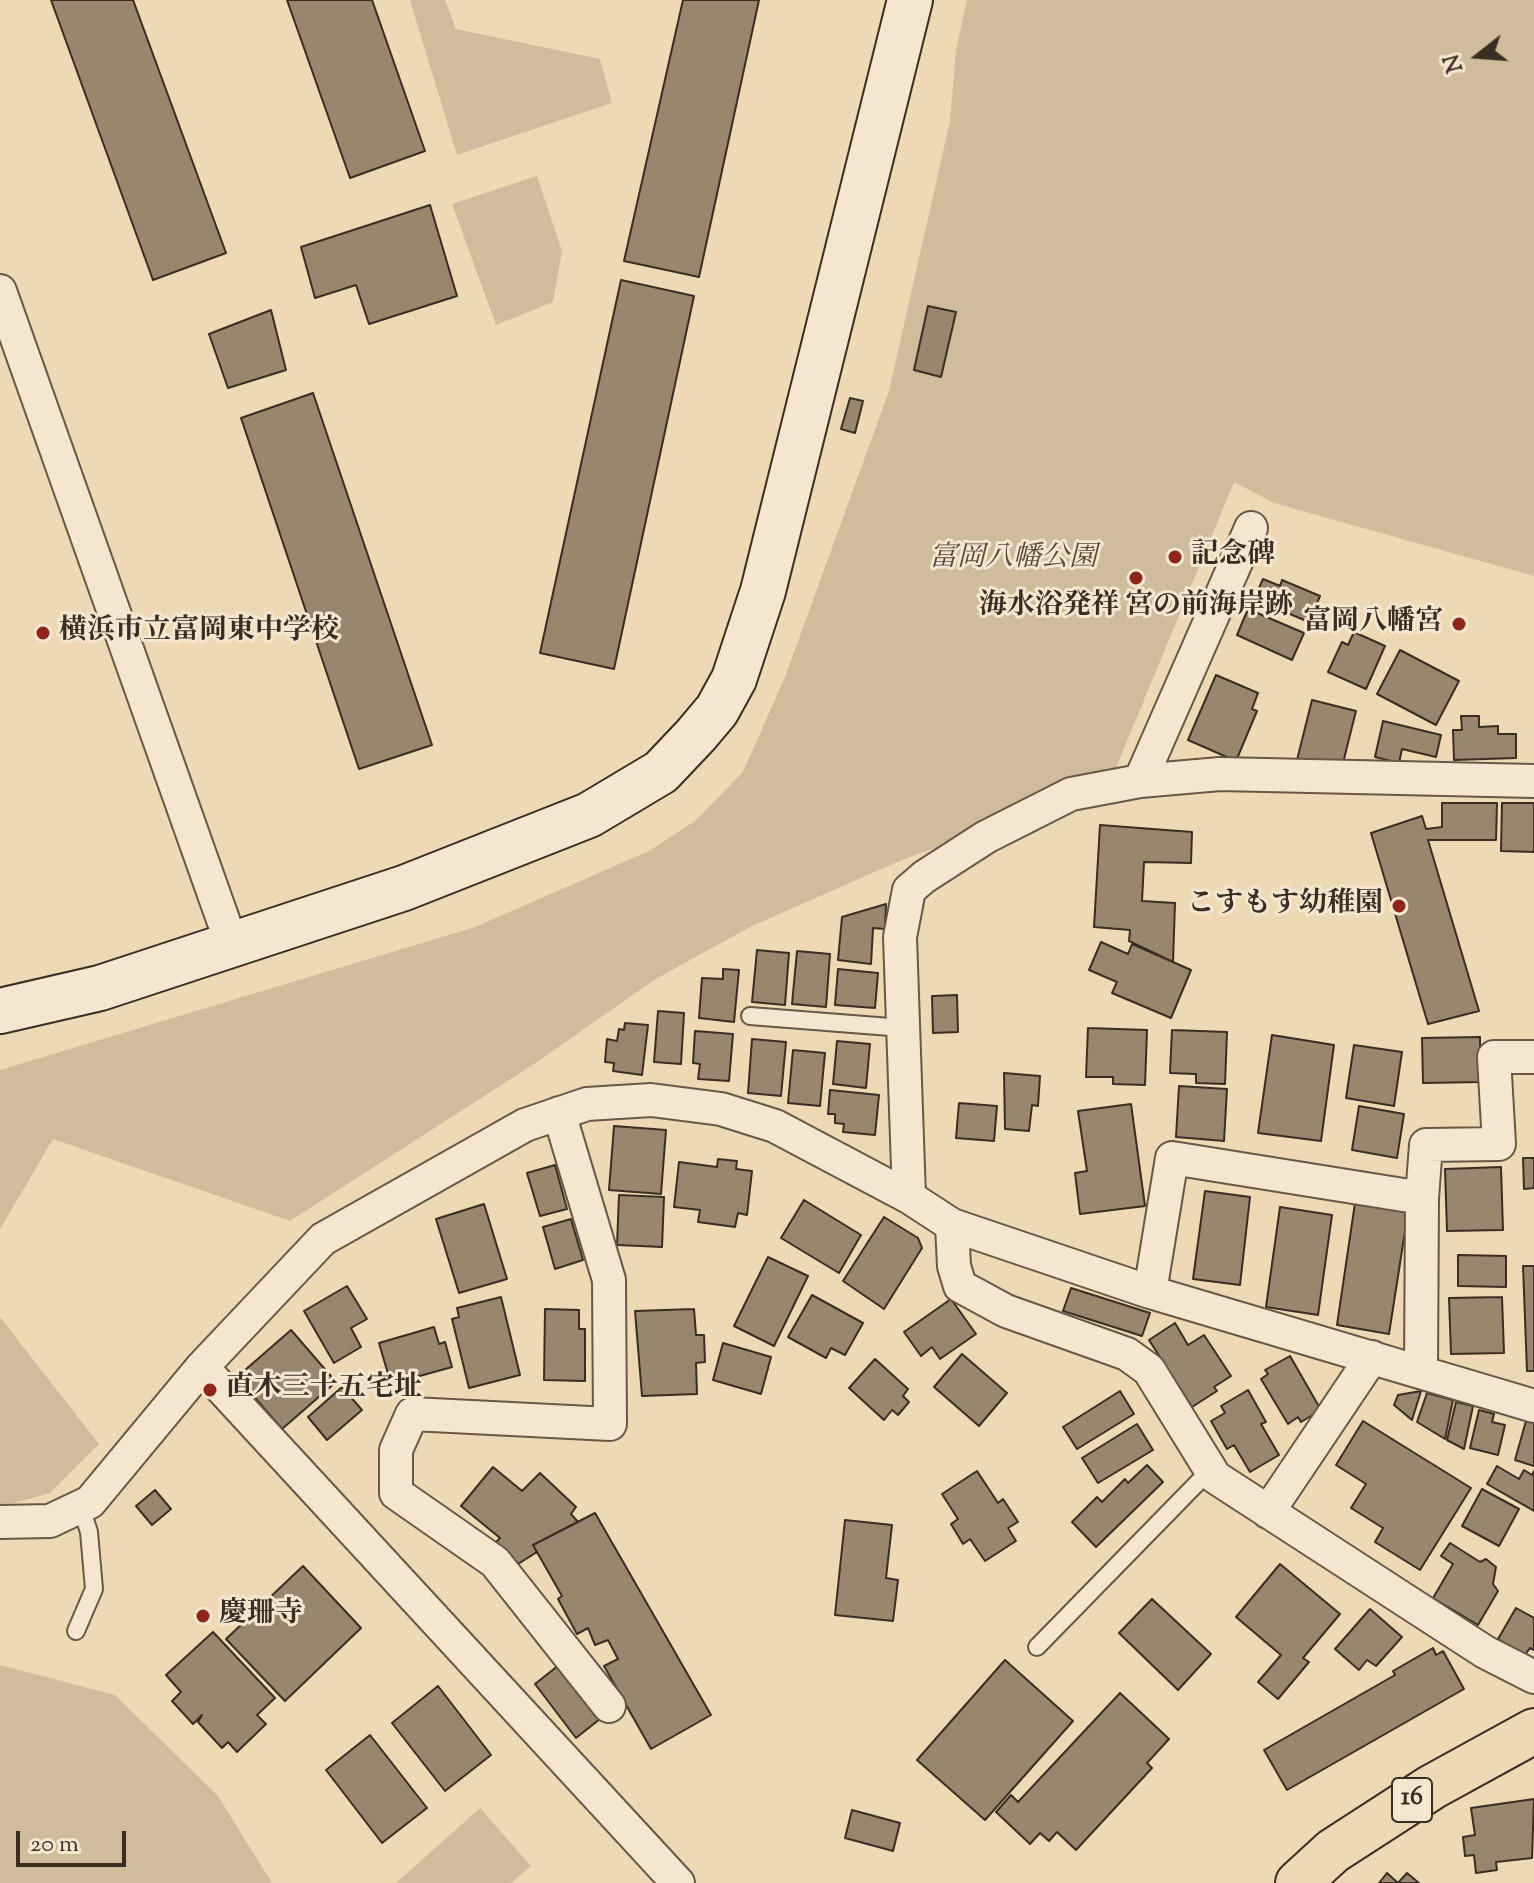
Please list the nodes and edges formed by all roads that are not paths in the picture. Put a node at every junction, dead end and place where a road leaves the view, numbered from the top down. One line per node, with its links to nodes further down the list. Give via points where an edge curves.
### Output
1 (910, 0): 6 (street, via 763,591 734,679 717,710 661,772 589,815 404,888)
2 (0, 291): 6 (street)
3 (1251, 528): 4 (street)
4 (1140, 781): 5 (street, via 1220,774); 9 (street, via 1071,794 986,837 909,890 900,937)
5 (1534, 781)
6 (232, 945): 7 (street, via 100,988)
7 (0, 1011)
8 (750, 1016): 9 (lane)
9 (903, 1028): 12 (street)
10 (1534, 1057): 13 (street, via 1494,1057 1499,1144 1426,1145)
11 (559, 1113): 12 (street, via 587,1104 651,1100 721,1109 775,1126); 17 (street, via 525,1125 323,1239); 27 (street, via 609,1280 610,1424 412,1414 396,1450 396,1493 495,1562)
12 (909, 1197): 14 (street)
13 (1422, 1198): 15 (street, via 1172,1158); 18 (street)
14 (952, 1225): 15 (street); 20 (street, via 960,1286 1006,1311 1127,1354 1149,1370)
15 (1150, 1292): 16 (street)
16 (1372, 1357): 18 (street); 22 (street)
17 (202, 1367): 21 (street); 29 (street)
18 (1421, 1371): 19 (street)
19 (1528, 1399)
20 (1211, 1469): 22 (street); 25 (lane)
21 (81, 1507): 23 (street, via 50,1521); 24 (lane, via 94,1589)
22 (1268, 1512): 26 (street, via 1485,1652)
23 (0, 1522)
24 (76, 1631)
25 (1037, 1647)
26 (1534, 1677)
27 (609, 1706)
28 (1534, 1731): 30 (highway, 16, via 1432,1787 1333,1851)
29 (678, 1883)
30 (1298, 1883)

